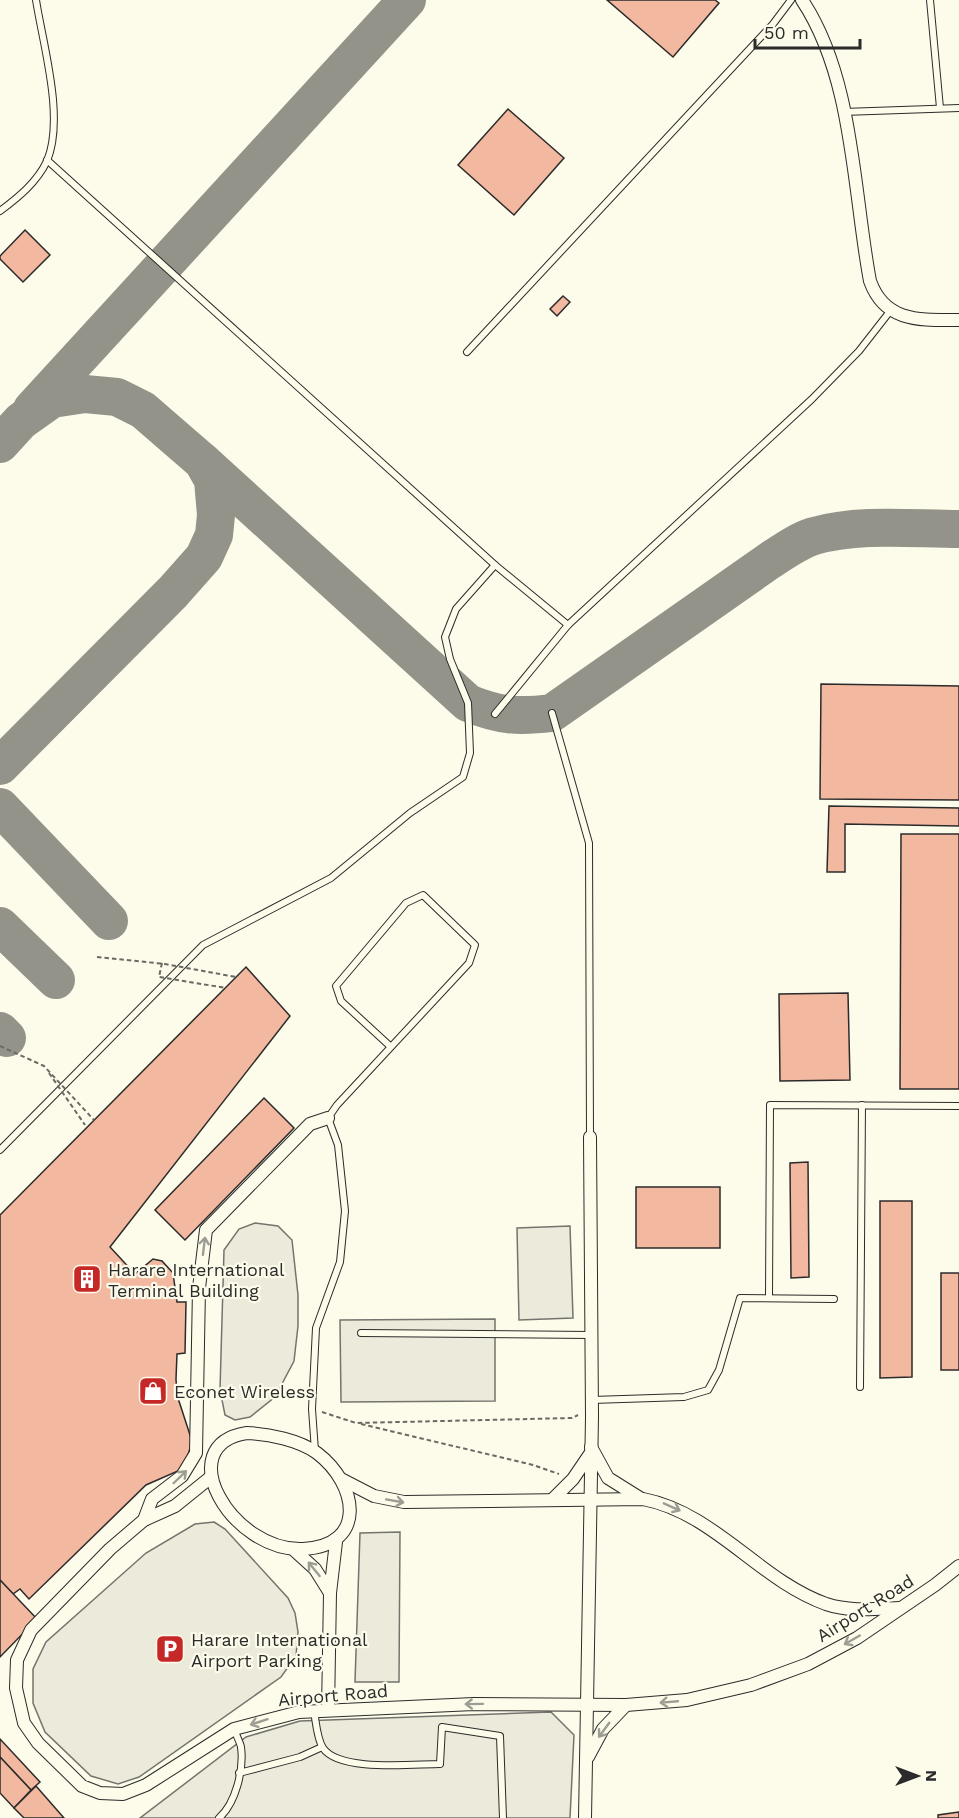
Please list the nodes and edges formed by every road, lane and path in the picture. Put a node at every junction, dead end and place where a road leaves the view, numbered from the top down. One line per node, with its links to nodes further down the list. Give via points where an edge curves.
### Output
1 (36, 0): 8 (lane, via 53,111)
2 (791, 0): 12 (lane, via 765,33)
3 (802, 0): 7 (street, via 817,22 830,54)
4 (930, 0): 5 (lane)
5 (940, 108): 6 (lane); 7 (lane)
6 (959, 108)
7 (843, 112): 10 (street, via 870,281 876,298)
8 (47, 160): 9 (lane, via 18,198); 13 (lane)
9 (0, 211)
10 (891, 310): 11 (street, via 907,317); 14 (lane, via 859,351 812,399)
11 (959, 320)
12 (467, 352)
13 (495, 566): 14 (lane); 30 (lane, via 456,609 445,637 468,704 470,753 463,777 410,813 331,878 203,945)
14 (568, 625): 16 (lane)
15 (552, 713): 29 (lane, via 589,843)
16 (495, 714)
17 (97, 957): 18 (path, bridge)
18 (162, 963): 19 (path, bridge); 20 (path, bridge, via 159,977)
19 (236, 977)
20 (226, 988)
21 (0, 1046): 23 (path, bridge)
22 (391, 1047): 22 (lane, via 469,963 475,945 423,895 406,903 336,986 341,1000); 26 (lane)
23 (44, 1066): 27 (path, bridge); 28 (path, bridge)
24 (862, 1105): 25 (lane); 31 (lane, via 770,1105); 35 (lane)
25 (959, 1106)
26 (328, 1118): 37 (lane, via 338,1145 345,1211 340,1262 316,1328); 47 (street, one-way to 26, via 152,1499 182,1476 196,1454 199,1288 206,1230 310,1124)
27 (94, 1120)
28 (85, 1125)
29 (590, 1137): 34 (street)
30 (0, 1150)
31 (769, 1298): 32 (lane); 36 (lane, via 740,1298 719,1370 708,1390 684,1397)
32 (834, 1299)
33 (360, 1333): 34 (lane)
34 (591, 1335): 36 (street)
35 (860, 1388)
36 (592, 1400): 38 (path, via 572,1418); 39 (street)
37 (312, 1409): 38 (path); 40 (lane)
38 (356, 1423): 43 (path, via 532,1465)
39 (591, 1449): 43 (street); 45 (street, via 608,1478); 46 (street)
40 (315, 1452): 41 (street, via 264,1434 240,1434 230,1438 216,1454); 42 (street)
41 (212, 1477): 47 (street, Airport Road, via 175,1506); 49 (street, via 220,1501 232,1517 254,1535)
42 (341, 1479): 44 (street, one-way to 44, via 374,1496 404,1502); 48 (street, via 350,1502 348,1518)
43 (573, 1479): 44 (street)
44 (553, 1499): 46 (street)
45 (643, 1499): 46 (street); 52 (street, one-way to 52, via 681,1511 796,1589 827,1604 856,1610)
46 (589, 1501): 53 (street)
47 (144, 1520): 57 (street, Airport Road, via 31,1630 17,1660 16,1672 17,1702 24,1723 38,1743 82,1786 100,1793 123,1794 146,1785)
48 (336, 1542): 49 (street); 51 (street)
49 (292, 1549): 51 (street, one-way to 49, via 315,1569)
50 (959, 1566): 52 (street, Airport Road)
51 (330, 1593): 55 (street)
52 (901, 1607): 54 (street, Airport Road, one-way to 54, via 857,1638 808,1664 751,1685 687,1700)
53 (586, 1705): 54 (street, Airport Road); 55 (street, Airport Road, one-way to 55, via 474,1704); 59 (street)
54 (626, 1706): 59 (street, one-way to 59, via 603,1729)
55 (328, 1710): 56 (street, Airport Road)
56 (314, 1711): 57 (street, Airport Road, one-way to 57, via 275,1717); 58 (lane)
57 (234, 1730): 60 (lane, via 241,1747)
58 (322, 1747): 60 (lane); 62 (lane, via 335,1758 352,1763 440,1764 441,1727 501,1736)
59 (587, 1759): 63 (street)
60 (239, 1773): 61 (lane, via 234,1796)
61 (219, 1818)
62 (503, 1818)
63 (585, 1818)

